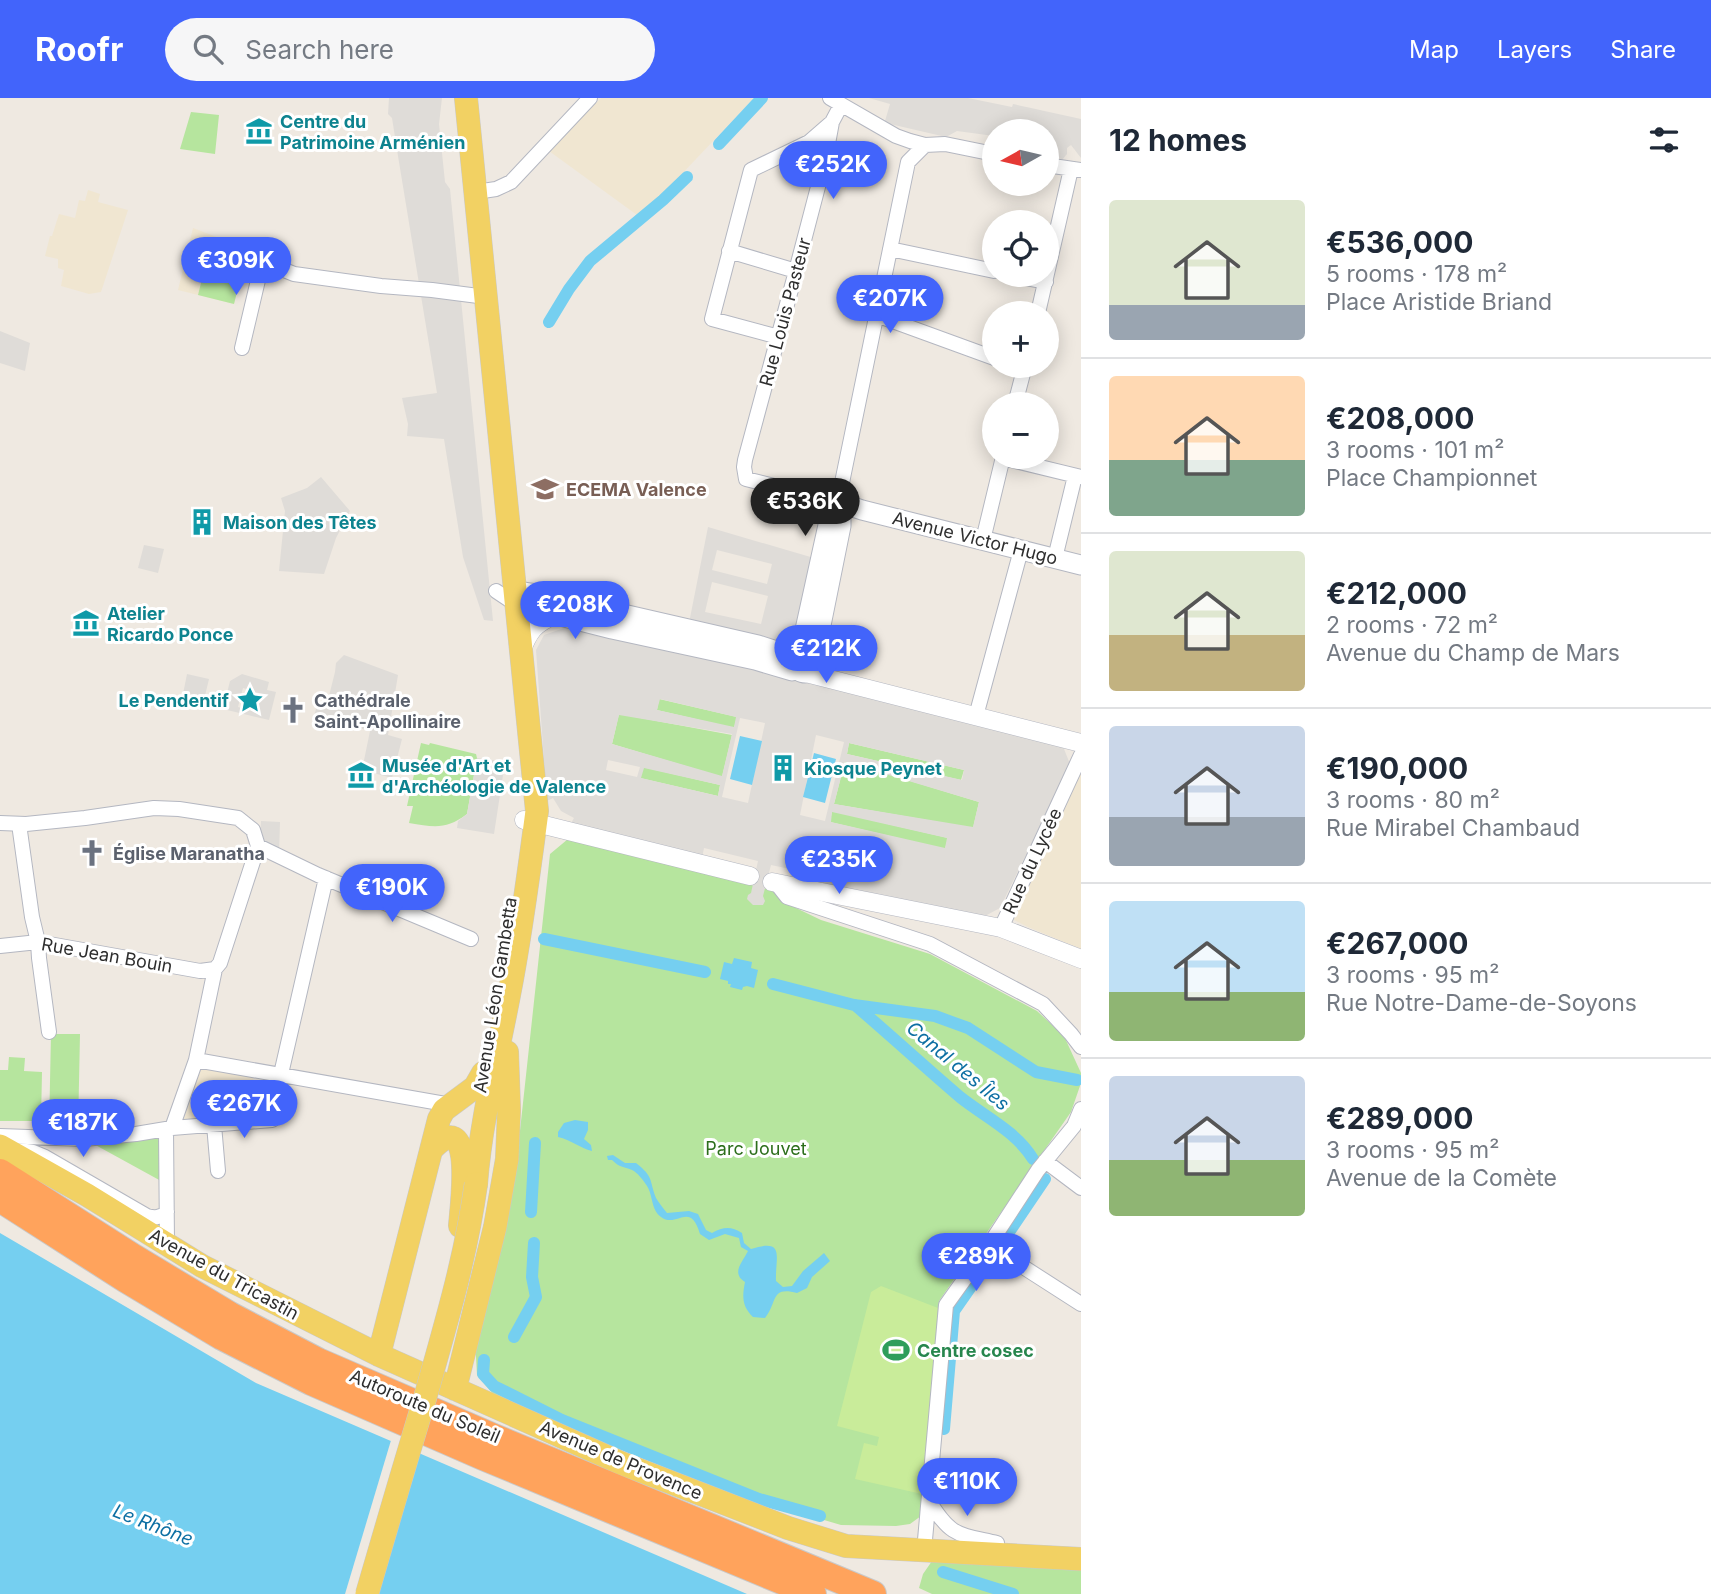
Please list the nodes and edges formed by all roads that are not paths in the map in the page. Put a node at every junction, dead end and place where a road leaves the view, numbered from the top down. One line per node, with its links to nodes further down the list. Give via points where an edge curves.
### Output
1 (466, 98): 10 (main road, Avenue Léon Gambetta)
2 (590, 98): 10 (street, via 511,182)
3 (836, 101): 4 (street, Rue Louis Pasteur); 5 (street)
4 (832, 122): 13 (street, via 809,142 751,170); 15 (street, Rue Louis Pasteur)
5 (896, 136): 6 (street); 8 (street)
6 (925, 145): 7 (street); 8 (street)
7 (982, 152)
8 (908, 162): 12 (street)
9 (1076, 170): 11 (street)
10 (476, 192): 16 (main road, Avenue Léon Gambetta)
11 (1059, 233)
12 (890, 249): 14 (street); 17 (street)
13 (729, 251): 15 (street); 18 (street, via 712,319)
14 (982, 268)
15 (796, 271): 18 (street, Rue Louis Pasteur)
16 (486, 297): 19 (street, via 293,274 267,263 259,276); 30 (main road, Avenue Léon Gambetta)
17 (876, 315): 20 (street); 25 (street)
18 (779, 337): 24 (street, Rue Louis Pasteur, via 745,460)
19 (242, 348)
20 (982, 354)
21 (1000, 469): 26 (street)
22 (1050, 469): 23 (street)
23 (1078, 476): 28 (street)
24 (746, 479): 25 (street, Avenue Victor Hugo)
25 (838, 502): 26 (main road, Avenue Victor Hugo); 33 (main road, via 841,526)
26 (983, 540): 27 (main road, Avenue Victor Hugo)
27 (1021, 550): 28 (main road, Avenue Victor Hugo); 34 (street)
28 (1055, 558): 29 (main road, Avenue Victor Hugo)
29 (1081, 565)
30 (510, 596): 31 (main road); 32 (main road, Avenue Léon Gambetta); 33 (main road, via 548,596 758,645)
31 (555, 615): 32 (street, via 533,628); 33 (main road, via 792,671)
32 (522, 652): 37 (main road, Avenue Léon Gambetta, via 533,766)
33 (803, 664): 34 (street)
34 (976, 716): 35 (street)
35 (1081, 743)
36 (1081, 755): 46 (street, Rue du Lycée)
37 (530, 821): 40 (street); 42 (main road, Avenue Léon Gambetta); 56 (main road, Avenue Léon Gambetta)
38 (0, 823): 39 (street)
39 (19, 824): 41 (street, via 179,809 238,818 253,830); 48 (street)
40 (558, 828): 42 (street, via 541,837); 43 (street)
41 (258, 846): 44 (street); 51 (street)
42 (531, 860): 52 (main road, Avenue Léon Gambetta)
43 (750, 876)
44 (326, 878): 47 (street); 57 (street)
45 (774, 882): 46 (street); 54 (street, via 787,897 930,944 1043,1004)
46 (1001, 928): 50 (street)
47 (471, 939)
48 (38, 942): 49 (street, Rue Jean Bouin); 51 (street, Rue Jean Bouin, via 200,971); 53 (street)
49 (0, 946)
50 (1081, 959)
51 (215, 969): 55 (street)
52 (510, 988): 65 (main road); 68 (main road, Avenue Léon Gambetta, via 479,1144)
53 (49, 1032)
54 (1081, 1047)
55 (196, 1060): 57 (street); 62 (street)
56 (483, 1073): 58 (main road, via 475,1087); 72 (main road, Avenue Léon Gambetta)
57 (281, 1074): 58 (street); 60 (street, via 272,1120)
58 (451, 1104): 63 (main road, via 439,1119)
59 (1081, 1109): 61 (street)
60 (214, 1125): 62 (street); 67 (street)
61 (1077, 1128): 66 (street)
62 (169, 1129): 64 (street); 71 (street)
63 (432, 1147): 72 (main road, via 447,1137 459,1143 463,1152); 76 (main road)
64 (1, 1150): 71 (street, via 45,1157 147,1216 155,1218); 73 (main road, Avenue du Tricastin); 90 (highway, Autoroute du Soleil, via 135,1258 318,1361)
65 (507, 1159): 68 (main road, via 499,1138 488,1139); 78 (main road)
66 (1045, 1161): 69 (street); 74 (street)
67 (218, 1171)
68 (476, 1184): 88 (main road, bridge, via 463,1262)
69 (1081, 1188)
70 (0, 1199): 89 (highway, Autoroute du Soleil, via 222,1337 311,1382)
71 (167, 1212): 73 (street)
72 (460, 1226): 87 (main road)
73 (167, 1243): 77 (main road, Avenue du Tricastin, via 202,1266)
74 (989, 1245): 75 (street); 82 (street, via 946,1305)
75 (1081, 1304)
76 (390, 1315): 77 (main road); 79 (main road)
77 (345, 1338): 79 (main road, Avenue du Tricastin)
78 (463, 1352): 80 (main road); 81 (main road)
79 (379, 1355): 80 (main road, Avenue du Tricastin)
80 (455, 1389): 81 (main road, Avenue de Provence)
81 (478, 1399): 84 (main road, Avenue de Provence, via 621,1463 788,1528 846,1546)
82 (929, 1502): 83 (street, Avenue de Provence, via 952,1531); 84 (street)
83 (997, 1543): 84 (main road, Avenue de Provence); 85 (main road, Avenue de Provence)
84 (925, 1545): 86 (main road, Avenue de Provence)
85 (1081, 1547)
86 (1081, 1559)
87 (354, 1594)
88 (367, 1594)
89 (813, 1594)
90 (873, 1594)

